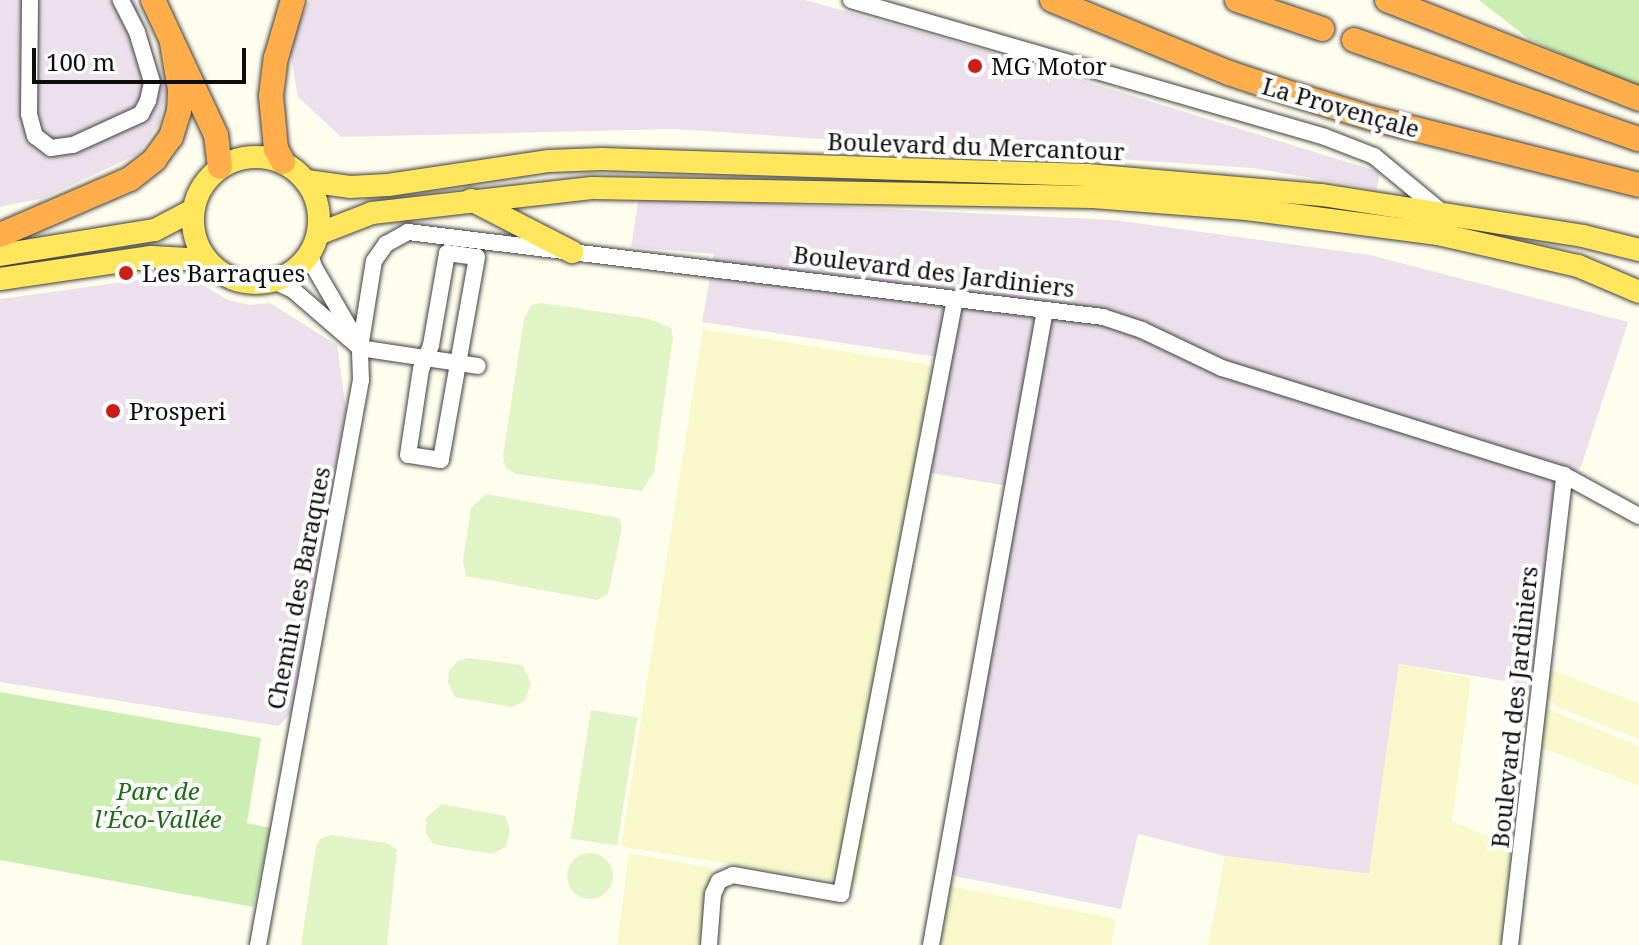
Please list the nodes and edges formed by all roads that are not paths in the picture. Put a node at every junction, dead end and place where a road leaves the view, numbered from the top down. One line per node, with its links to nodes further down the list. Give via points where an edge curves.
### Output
1 (30, 0): 2 (street, via 29,114 35,136 51,148 73,145 141,114 148,101 152,82)
2 (121, 0)
3 (153, 0): 11 (highway)
4 (293, 0): 14 (highway, via 271,96 276,149)
5 (851, 0): 20 (street, via 1325,137 1374,156)
6 (1052, 0): 17 (highway, La Provençale, via 1229,73 1327,105)
7 (1237, 0): 9 (highway)
8 (1387, 0): 12 (highway)
9 (1322, 29)
10 (1354, 40): 13 (highway)
11 (172, 43): 15 (highway, via 216,135); 21 (highway, via 179,111 171,137 154,160 130,179)
12 (1639, 99)
13 (1639, 139)
14 (283, 162): 15 (main road, via 253,156); 16 (main road)
15 (220, 167): 19 (main road, via 207,179)
16 (307, 181): 20 (main road, Boulevard du Mercantour, via 388,185 549,161 618,160 1087,175 1237,186); 22 (main road, via 316,198)
17 (1639, 185)
18 (470, 200): 22 (main road, Boulevard du Mercantour, via 372,213); 24 (main road); 29 (main road, Boulevard du Mercantour, via 592,188 1093,197 1247,209 1490,245 1578,266)
19 (193, 210): 25 (main road, via 155,230); 26 (main road, via 193,228)
20 (1444, 214): 23 (main road, Boulevard du Mercantour)
21 (0, 235)
22 (314, 244): 28 (main road, via 288,275); 32 (street, via 314,267)
23 (1635, 248)
24 (572, 252): 30 (street, Boulevard des Jardiniers); 32 (street, Boulevard des Jardiniers, via 421,232 397,237 374,261)
25 (0, 255)
26 (206, 260): 27 (main road, via 151,257); 28 (main road, via 237,281)
27 (0, 279)
28 (274, 281): 32 (street, via 293,290)
29 (1639, 292)
30 (955, 299): 31 (street, Boulevard des Jardiniers); 39 (street, via 841,894 733,875 719,881 713,894)
31 (1045, 310): 36 (street, Boulevard des Jardiniers, via 1123,322 1222,368); 40 (street)
32 (360, 348): 33 (street); 38 (street, Chemin des Baraques, via 361,380)
33 (424, 358): 34 (street); 34 (street, via 408,455 441,460); 34 (street, via 431,345 447,253 477,257)
34 (457, 363): 35 (street)
35 (478, 366)
36 (1564, 475): 37 (street, Boulevard des Jardiniers); 41 (street, Boulevard des Jardiniers)
37 (1639, 516)
38 (258, 945)
39 (709, 945)
40 (931, 945)
41 (1510, 945)

